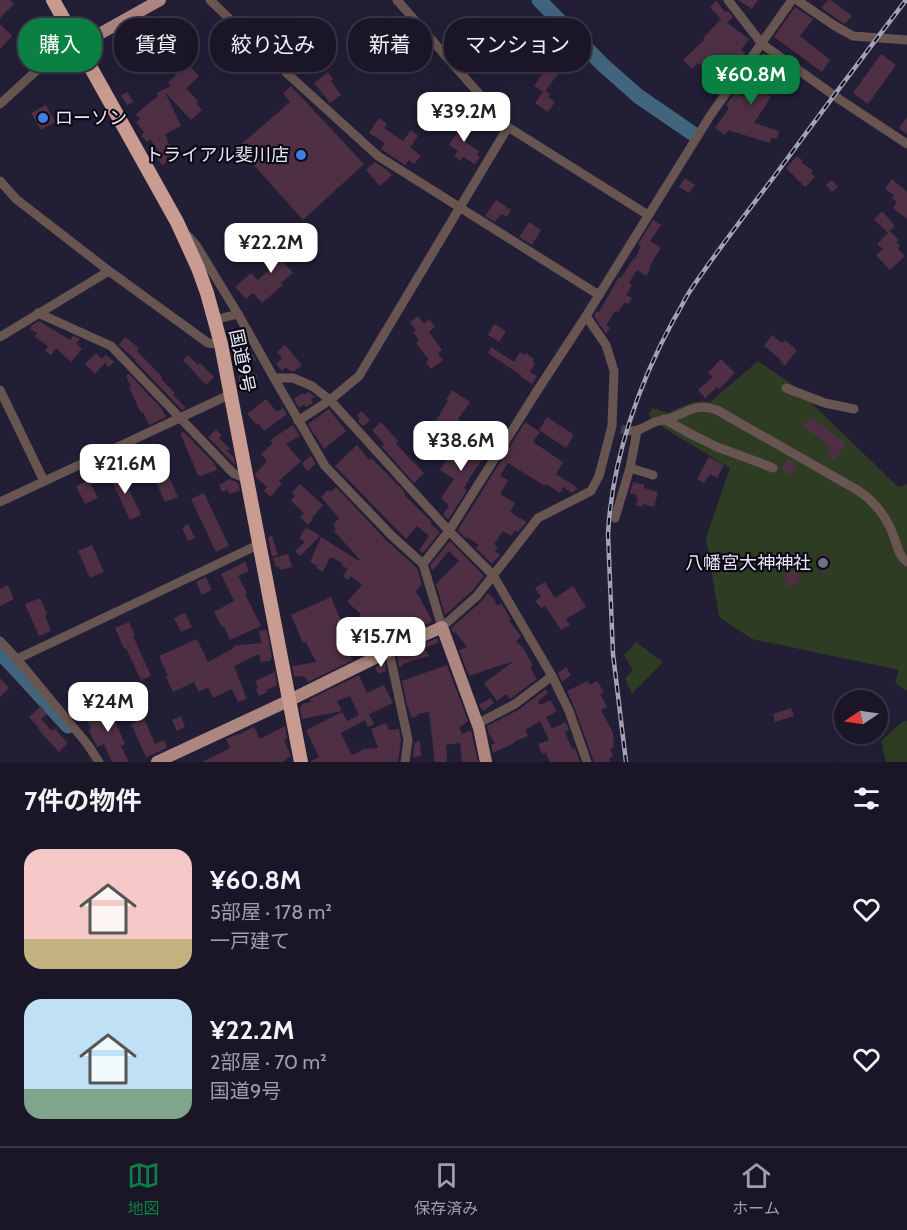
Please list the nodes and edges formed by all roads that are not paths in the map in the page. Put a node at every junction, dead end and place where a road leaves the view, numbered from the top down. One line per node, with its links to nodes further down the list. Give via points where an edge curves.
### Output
1 (53, 0): 8 (highway, 国道9号)
2 (160, 0): 9 (main road)
3 (210, 0): 18 (street, via 378,156)
4 (397, 0): 15 (street)
5 (728, 0): 11 (street)
6 (792, 0): 11 (street)
7 (797, 0): 10 (street, via 853,36)
8 (63, 18)
9 (102, 33)
10 (907, 40)
11 (762, 44): 16 (street); 19 (street, via 710,116)
12 (35, 72): 14 (street)
13 (93, 72): 20 (highway, 国道9号)
14 (0, 103)
15 (508, 127): 18 (street); 19 (street)
16 (907, 144)
17 (0, 181): 21 (street, via 16,199)
18 (459, 207): 22 (street); 33 (street, via 359,376)
19 (648, 215): 22 (street)
20 (177, 222): 24 (street, via 196,245); 26 (highway, 国道9号, via 198,268)
21 (109, 271): 23 (street); 28 (street, via 208,343)
22 (599, 295): 25 (street)
23 (38, 313): 27 (street); 35 (street, via 111,346)
24 (238, 314): 26 (street); 29 (street)
25 (586, 316): 38 (street, via 606,345); 46 (street)
26 (214, 320): 28 (highway, 国道9号)
27 (0, 336)
28 (221, 344): 32 (highway, 国道9号)
29 (274, 378): 33 (street, via 293,378); 37 (street)
30 (786, 388): 34 (street)
31 (0, 390): 43 (street)
32 (231, 394): 35 (street); 42 (highway, 国道9号)
33 (330, 400): 37 (street); 46 (street)
34 (854, 409)
35 (180, 417): 42 (street, via 233,473); 43 (street)
36 (664, 419): 38 (street); 40 (street, via 716,446); 48 (street, via 700,406 717,410 860,490 883,512)
37 (298, 420): 49 (street, via 326,466)
38 (625, 429): 39 (street); 50 (street, via 591,491 538,518)
39 (630, 468): 41 (street); 45 (street)
40 (773, 468)
41 (653, 475)
42 (247, 479): 47 (highway, 国道9号)
43 (44, 481): 44 (street)
44 (0, 502)
45 (615, 519)
46 (449, 531): 49 (street); 50 (street)
47 (260, 544): 54 (street); 56 (highway, 国道9号)
48 (907, 562)
49 (423, 564): 51 (street)
50 (493, 575): 51 (street, via 477,596); 55 (street)
51 (442, 627): 53 (main road); 57 (main road)
52 (0, 641): 54 (street)
53 (389, 651): 56 (main road); 61 (street, via 408,740)
54 (17, 659): 58 (street)
55 (552, 676): 57 (street, via 515,704); 63 (street)
56 (290, 700): 59 (main road); 60 (highway, 国道9号)
57 (477, 724): 62 (main road)
58 (99, 762)
59 (157, 762)
60 (301, 762)
61 (405, 762)
62 (486, 762)
63 (587, 762)

